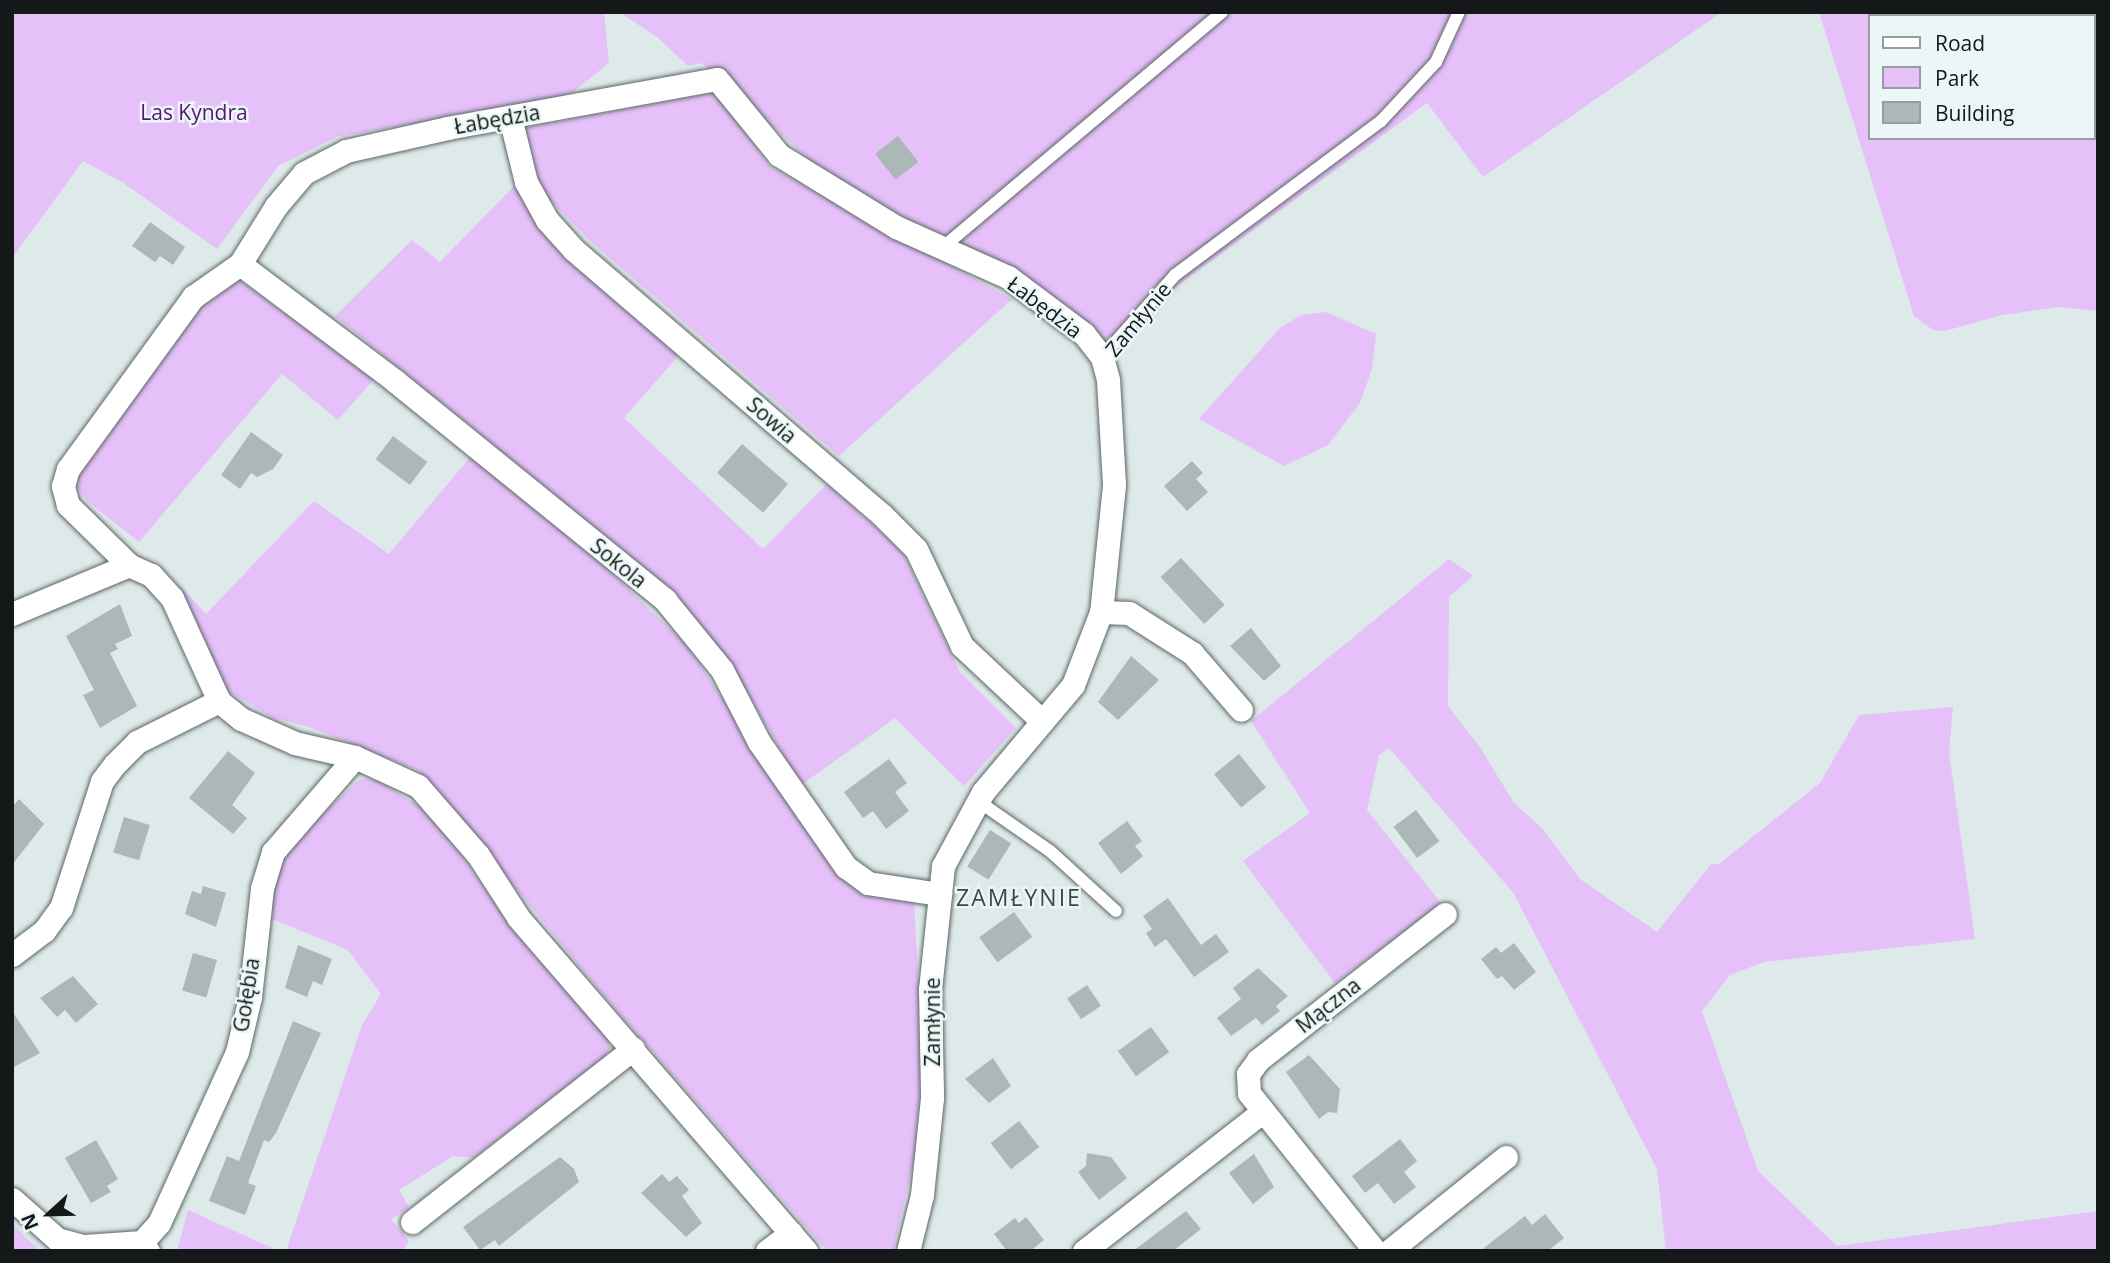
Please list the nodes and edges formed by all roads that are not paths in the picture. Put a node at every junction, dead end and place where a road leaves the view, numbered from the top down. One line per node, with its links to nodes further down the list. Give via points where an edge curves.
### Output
1 (1222, 12): 4 (lane)
2 (1459, 12): 6 (lane, Zamłynie, via 1436,62 1381,121 1175,275)
3 (510, 117): 4 (street, Łabędzia, via 718,79 779,155 896,227); 5 (street, Łabędzia, via 346,151 303,173); 12 (street, Sowia, via 526,182 547,220 574,250 916,549 962,646)
4 (942, 248): 6 (street, Łabędzia, via 1008,277 1084,334)
5 (240, 264): 7 (street, Łabędzia, via 193,297 68,469 63,486 68,505); 15 (street, Sokola, via 395,382 664,600 722,670 759,742 846,867 868,883)
6 (1102, 357): 8 (street, Zamłynie, via 1108,380 1114,485)
7 (129, 565): 9 (street); 10 (street, Łabędzia, via 151,575 172,598)
8 (1101, 612): 11 (street, via 1129,613 1192,653); 12 (street, Zamłynie, via 1073,685)
9 (12, 614)
10 (219, 701): 13 (street, via 241,719 295,743); 18 (street, via 137,742 115,764 102,781 61,908 44,931)
11 (1241, 710)
12 (1042, 721): 14 (street, Zamłynie)
13 (355, 757): 19 (street, via 418,786 478,855 518,917); 25 (street, Gołębia, via 273,852 262,888 250,997 237,1052)
14 (978, 801): 15 (street, Zamłynie, via 943,866); 16 (lane, via 1050,851)
15 (940, 894): 28 (street, Zamłynie, via 930,989 932,1098 922,1195)
16 (1116, 911)
17 (1445, 914): 20 (street, Mączna, via 1258,1060 1248,1074 1249,1093)
18 (12, 955)
19 (634, 1049): 23 (street); 24 (street)
20 (1263, 1111): 29 (street); 30 (street, Mączna)
21 (1506, 1157): 31 (street)
22 (12, 1199): 25 (street, via 57,1239 84,1246)
23 (412, 1222)
24 (791, 1233): 26 (street); 27 (street)
25 (145, 1247)
26 (767, 1251)
27 (806, 1251)
28 (908, 1251)
29 (1084, 1251)
30 (1375, 1251)
31 (1389, 1251)

